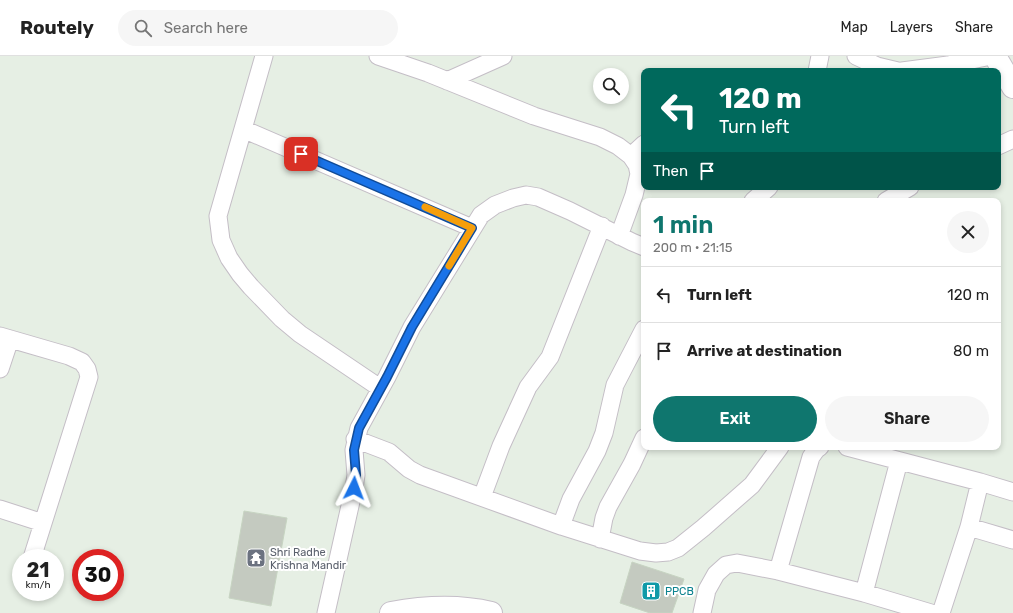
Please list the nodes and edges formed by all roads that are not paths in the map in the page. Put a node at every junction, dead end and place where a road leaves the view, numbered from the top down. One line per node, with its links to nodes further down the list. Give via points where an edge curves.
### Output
1 (264, 56): 13 (street)
2 (378, 56): 11 (street)
3 (504, 56): 11 (street)
4 (820, 56): 8 (street)
5 (856, 56): 9 (street)
6 (991, 56): 10 (street)
7 (994, 56): 12 (street)
8 (818, 68)
9 (885, 68)
10 (925, 68)
11 (447, 80): 17 (street, via 534,116 600,137)
12 (1013, 86)
13 (243, 129): 23 (street); 29 (street, via 218,216 221,240 229,258 240,274 282,319)
14 (1013, 140): 15 (street)
15 (1001, 145)
16 (641, 147): 17 (street)
17 (631, 156): 24 (street, via 637,164 639,174)
18 (765, 190): 20 (street)
19 (905, 190): 21 (street)
20 (756, 198)
21 (891, 198)
22 (602, 226): 23 (street, via 538,197 526,195 495,205 481,215); 24 (street); 38 (street, via 550,357 528,387 501,446)
23 (472, 228): 29 (street, via 412,327)
24 (619, 236): 25 (street)
25 (641, 246)
26 (641, 335): 41 (street, via 615,385 600,445 571,499)
27 (5, 337): 28 (street); 40 (street, via 82,362 89,377)
28 (0, 369)
29 (380, 388): 30 (street)
30 (355, 440): 38 (street, via 389,452 420,475); 48 (street, via 354,488)
31 (641, 444): 43 (street, via 608,507)
32 (778, 450): 43 (street, via 752,485 678,548 668,552 640,552)
33 (816, 450): 46 (street, via 811,457)
34 (858, 450): 35 (street)
35 (899, 461): 36 (street); 47 (street)
36 (980, 482): 37 (street); 42 (street)
37 (1013, 492)
38 (482, 497): 41 (street)
39 (0, 510): 40 (street)
40 (43, 523): 45 (street)
41 (561, 526): 43 (street)
42 (969, 527): 44 (street); 53 (street)
43 (600, 539)
44 (1013, 540)
45 (35, 549)
46 (778, 571): 47 (street); 51 (street, via 737,562 726,565 716,574 707,590)
47 (864, 593): 52 (street)
48 (326, 613)
49 (391, 613): 50 (street, via 433,607 471,608)
50 (491, 613)
51 (702, 613)
52 (931, 613)
53 (941, 613)

